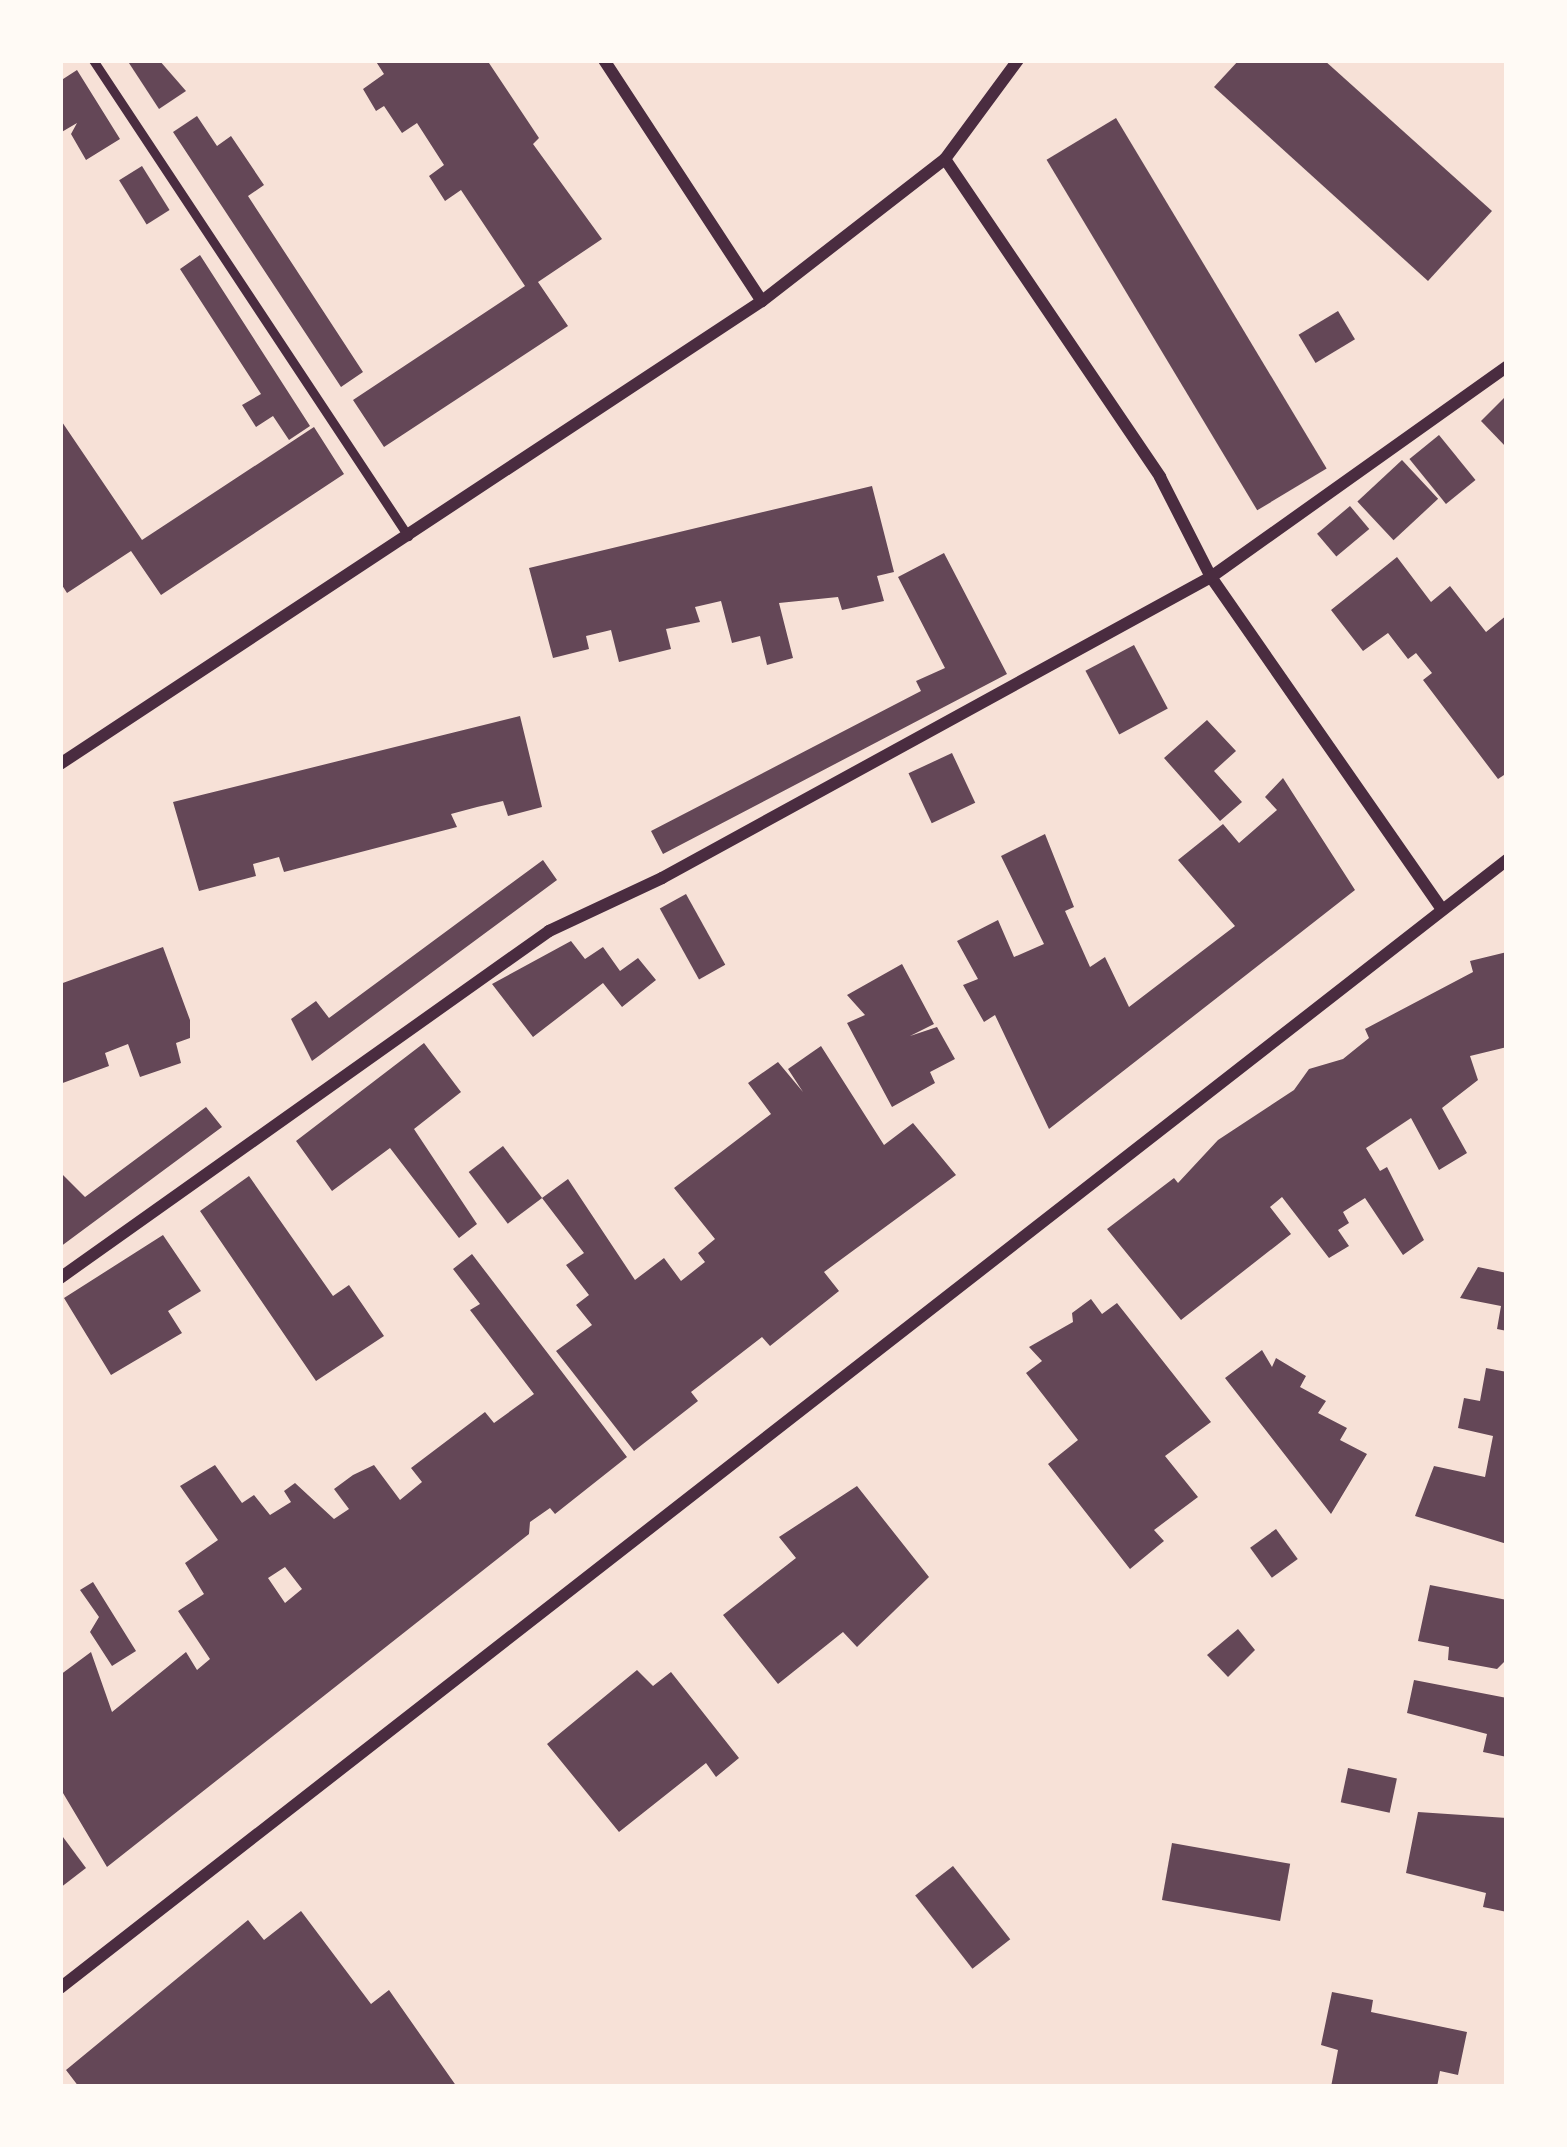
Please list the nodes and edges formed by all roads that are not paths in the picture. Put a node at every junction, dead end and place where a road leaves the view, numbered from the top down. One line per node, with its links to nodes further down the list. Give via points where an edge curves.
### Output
1 (93, 60): 7 (lane)
2 (604, 60): 5 (street)
3 (1018, 60): 4 (street)
4 (946, 159): 5 (street); 8 (street, via 1160,477)
5 (762, 302): 7 (street)
6 (1507, 367): 8 (street)
7 (408, 536): 9 (street)
8 (1211, 577): 11 (street); 12 (street, via 662,878 549,931)
9 (60, 764)
10 (1507, 860): 11 (street)
11 (1440, 906): 13 (street)
12 (60, 1278)
13 (60, 1988)

